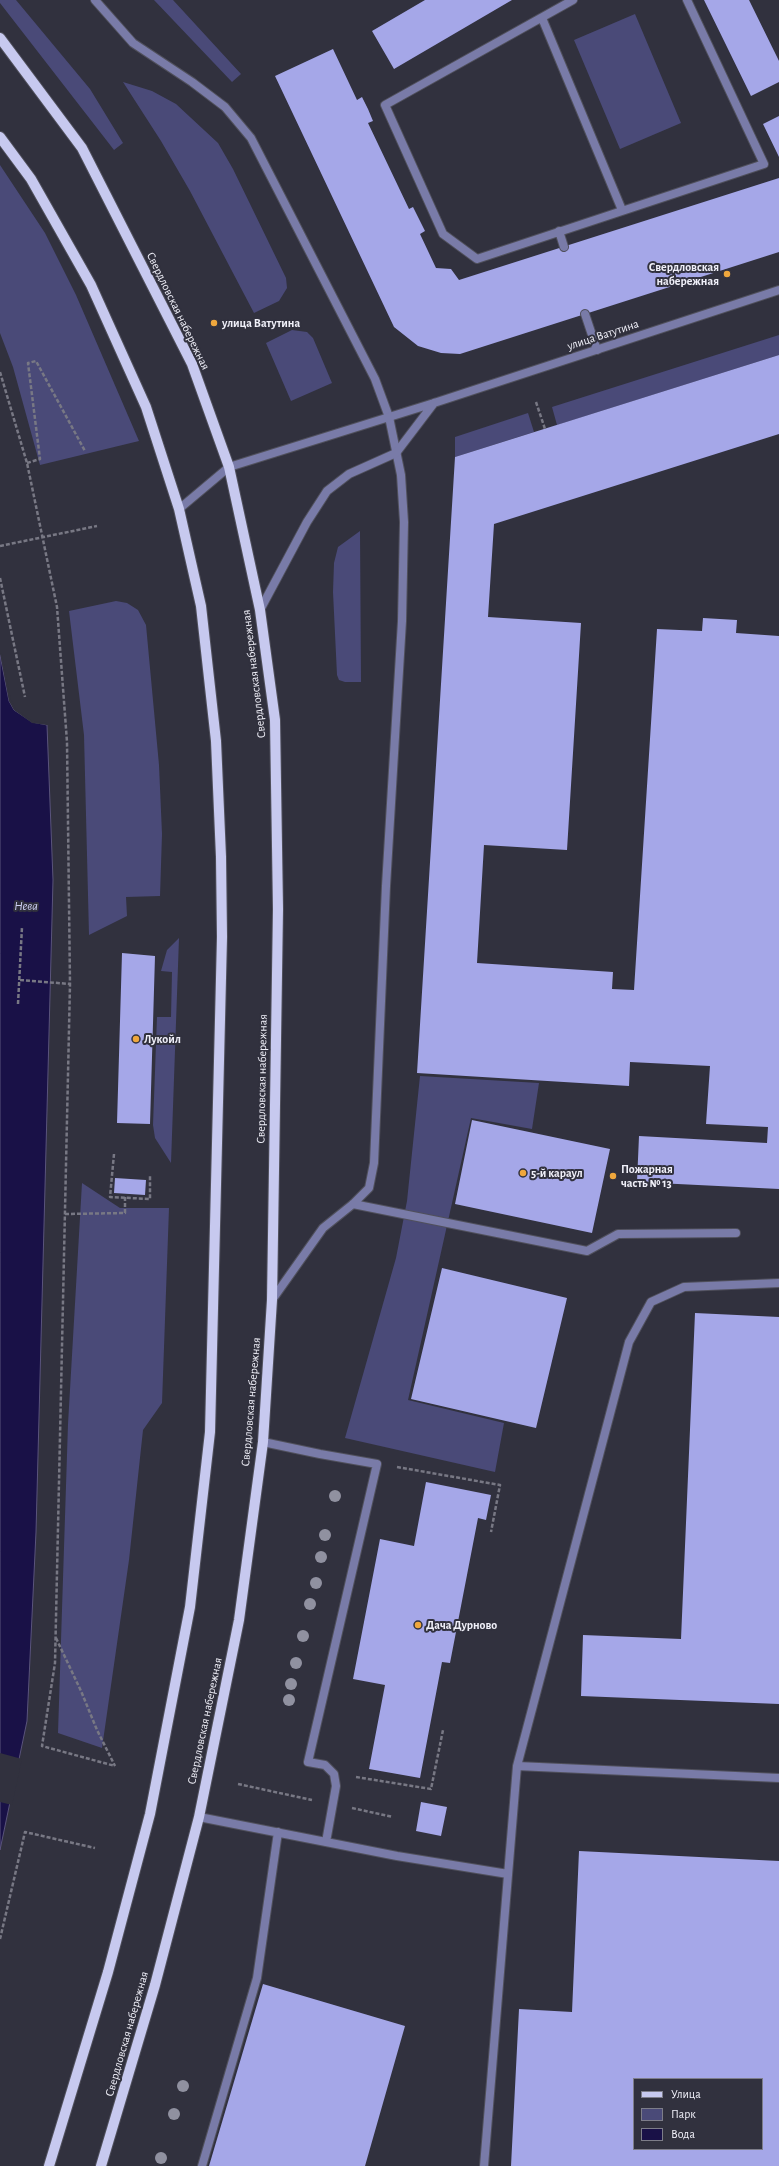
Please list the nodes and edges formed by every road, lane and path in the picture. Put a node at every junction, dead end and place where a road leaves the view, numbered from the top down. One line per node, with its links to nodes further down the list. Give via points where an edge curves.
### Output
1 (95, 0): 16 (street, via 133,43 225,107 251,138 374,379)
2 (573, 0): 4 (street)
3 (687, 0): 7 (street, via 764,164)
4 (542, 18): 7 (street); 8 (street, via 385,105 443,234 477,259)
5 (0, 38): 21 (main road, Свердловская набережная, via 82,148 192,364)
6 (0, 137): 22 (main road, via 31,179 91,285 146,407)
7 (622, 210): 8 (street)
8 (559, 231): 9 (street)
9 (564, 247)
10 (779, 290): 12 (street, улица Ватутина)
11 (585, 314): 12 (street)
12 (597, 350): 15 (street, улица Ватутина)
13 (0, 372): 20 (path)
14 (536, 402): 17 (path)
15 (434, 404): 16 (street, улица Ватутина); 19 (street)
16 (389, 417): 19 (street); 21 (street, улица Ватутина)
17 (545, 429)
18 (85, 452): 20 (path, via 36,361 28,363 40,459)
19 (396, 453): 27 (street, via 349,474 327,491 307,522); 36 (street, via 401,476 404,522 402,621 386,886 374,1163 369,1188)
20 (28, 463): 24 (path)
21 (229, 467): 22 (street, улица Ватутина); 27 (main road, Свердловская набережная)
22 (179, 510): 55 (main road, via 201,606 216,741 221,857 222,937 210,1432 190,1607 150,1814 108,1972)
23 (97, 526): 24 (path)
24 (43, 537): 25 (path); 31 (path, via 57,607 68,742)
25 (0, 546)
26 (0, 578): 28 (path)
27 (260, 610): 40 (main road, Свердловская набережная, via 275,720 278,909)
28 (24, 697)
29 (22, 928): 30 (path)
30 (20, 980): 31 (path); 32 (path)
31 (70, 984): 37 (path)
32 (18, 1004)
33 (114, 1154): 35 (path, via 110,1197)
34 (150, 1175): 35 (path, via 150,1199)
35 (125, 1197): 37 (path, via 124,1213)
36 (353, 1204): 38 (street, via 587,1251 618,1234); 40 (street, via 323,1228)
37 (65, 1214): 44 (path)
38 (736, 1233)
39 (779, 1283): 46 (street, via 684,1287 651,1302 629,1342)
40 (272, 1300): 41 (main road, Свердловская набережная)
41 (263, 1442): 42 (street); 49 (main road, Свердловская набережная, via 239,1620)
42 (377, 1464): 43 (path, via 500,1485); 47 (street, via 308,1762 325,1765)
43 (491, 1532)
44 (55, 1636): 44 (path, via 82,1691 115,1766 42,1746 55,1663)
45 (443, 1730): 47 (path, via 431,1789)
46 (517, 1766): 48 (street); 53 (street)
47 (334, 1774): 51 (street, via 336,1786)
48 (779, 1778)
49 (199, 1817): 50 (street); 56 (main road, Свердловская набережная, via 155,1985)
50 (278, 1832): 51 (street); 57 (street, via 257,1978)
51 (326, 1842): 53 (street)
52 (95, 1848): 54 (path, via 25,1832)
53 (508, 1874): 58 (street)
54 (0, 1939)
55 (49, 2166)
56 (102, 2166)
57 (202, 2166)
58 (484, 2166)

